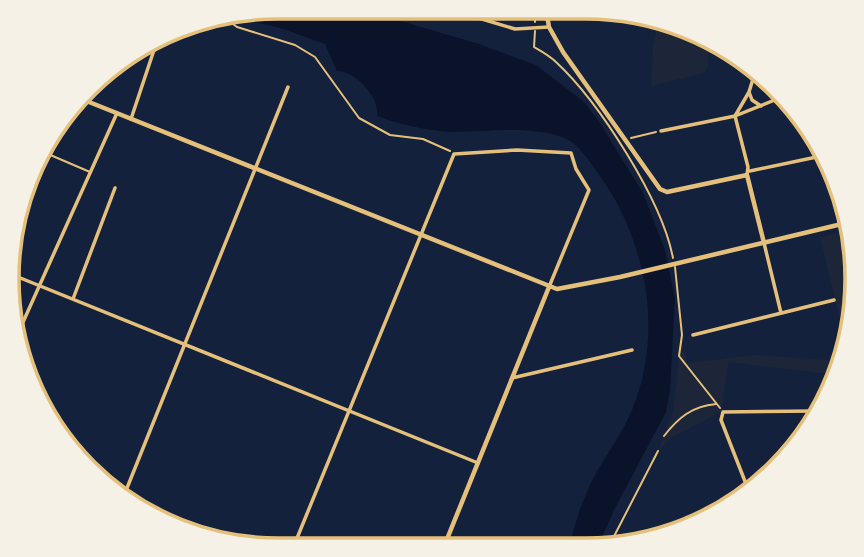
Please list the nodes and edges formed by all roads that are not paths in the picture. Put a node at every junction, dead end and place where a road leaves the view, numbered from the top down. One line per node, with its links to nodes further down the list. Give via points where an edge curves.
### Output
1 (482, 19): 3 (street, via 515,29)
2 (548, 19): 3 (street)
3 (549, 27): 19 (street, via 622,142 664,192)
4 (153, 52): 13 (street)
5 (752, 81): 7 (street)
6 (288, 87): 17 (street)
7 (749, 92): 10 (street); 12 (street)
8 (774, 101): 10 (street)
9 (89, 102): 11 (street)
10 (761, 107): 12 (street)
11 (117, 113): 13 (street); 18 (street)
12 (735, 116): 14 (street); 19 (street)
13 (131, 119): 17 (street)
14 (661, 131)
15 (51, 155): 18 (lane)
16 (815, 158): 19 (street)
17 (255, 169): 22 (street); 32 (street)
18 (90, 172): 25 (street)
19 (748, 173): 23 (street)
20 (115, 188): 27 (street)
21 (839, 225): 23 (street)
22 (421, 236): 26 (street); 26 (street, via 454,154 570,153 589,190); 35 (street)
23 (764, 243): 26 (street, via 626,276 562,289); 29 (street)
24 (19, 277): 25 (street)
25 (40, 286): 27 (street); 30 (street)
26 (549, 287): 34 (street)
27 (73, 299): 32 (street)
28 (834, 300): 29 (street)
29 (780, 313): 31 (street)
30 (23, 323)
31 (693, 335)
32 (183, 344): 35 (street); 39 (street)
33 (632, 350): 34 (street)
34 (512, 378): 37 (street)
35 (349, 411): 37 (street); 40 (street)
36 (808, 411): 38 (street, via 723,412 721,420)
37 (478, 463): 41 (street)
38 (745, 482)
39 (127, 488)
40 (297, 538)
41 (447, 538)

